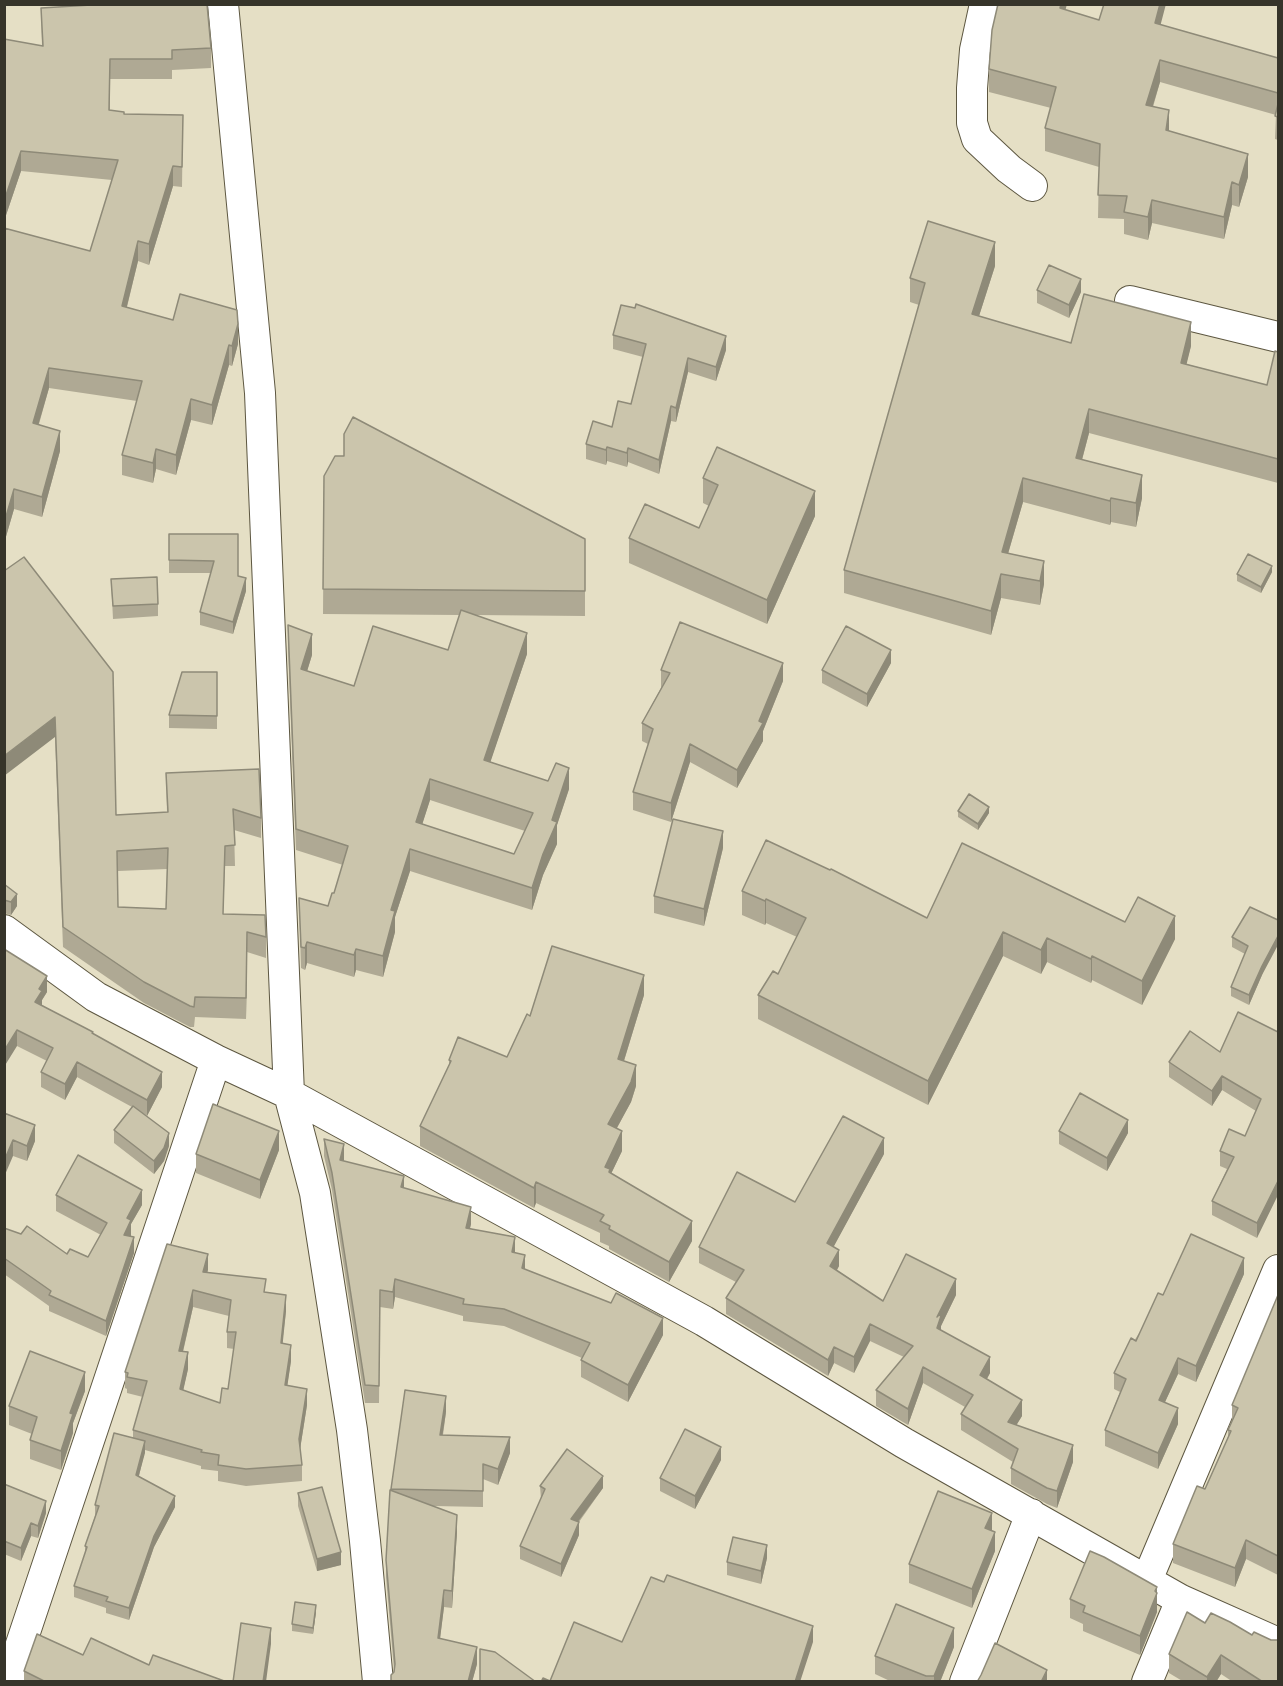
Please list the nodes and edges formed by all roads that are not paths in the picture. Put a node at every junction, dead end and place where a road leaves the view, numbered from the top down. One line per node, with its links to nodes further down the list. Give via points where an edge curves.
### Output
1 (224, 4): 8 (street, via 260,393)
2 (985, 4): 3 (street, via 975,50 972,123 977,139)
3 (1032, 186)
4 (1130, 301): 5 (street)
5 (1278, 337)
6 (4, 930): 7 (street, via 96,998)
7 (216, 1060): 8 (street); 14 (street)
8 (289, 1094): 10 (street, via 704,1322); 15 (street, via 315,1193 348,1406)
9 (1278, 1270): 11 (street)
10 (1030, 1514): 11 (street); 16 (street)
11 (1147, 1580): 12 (street)
12 (1181, 1600): 13 (street); 17 (street)
13 (1278, 1643)
14 (9, 1680)
15 (378, 1682)
16 (965, 1682)
17 (1147, 1682)

